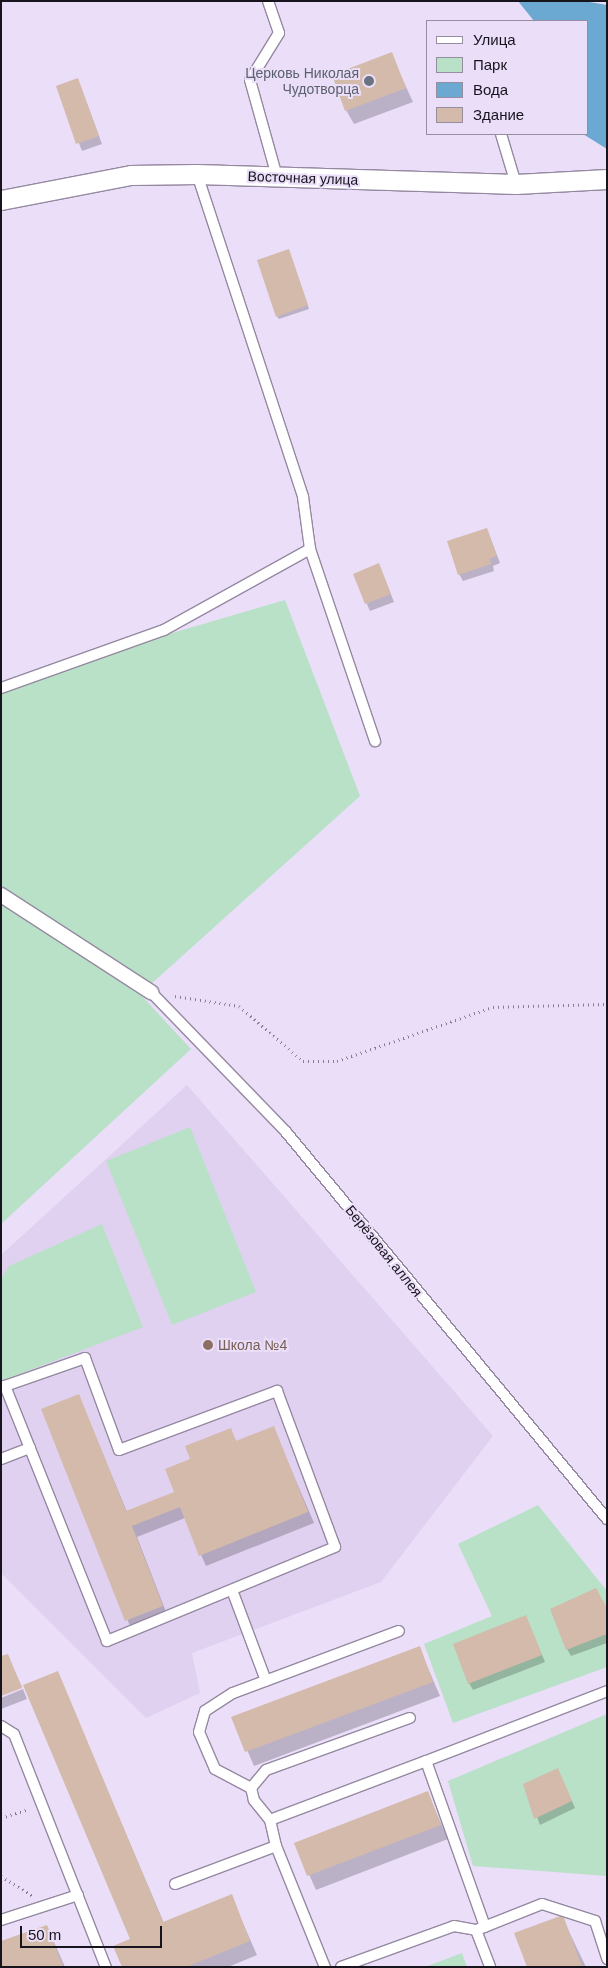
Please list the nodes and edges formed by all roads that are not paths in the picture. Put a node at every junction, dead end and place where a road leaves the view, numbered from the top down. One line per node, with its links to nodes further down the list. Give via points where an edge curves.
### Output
1 (268, 1): 4 (lane, via 279,33 250,80)
2 (501, 135): 6 (lane)
3 (197, 174): 4 (street, Восточная улица); 7 (street, Восточная улица, via 131,175); 8 (lane, via 303,497)
4 (277, 177): 6 (street, Восточная улица)
5 (607, 179): 6 (street, Восточная улица)
6 (516, 184)
7 (2, 197)
8 (310, 549): 9 (lane, via 164,630); 10 (lane)
9 (1, 688)
10 (375, 741)
11 (1, 894): 12 (street)
12 (151, 992): 15 (lane, Берёзовая аллея, via 286,1132)
13 (30, 1448): 14 (lane); 16 (lane, via 107,1641); 16 (lane, via 6,1386 86,1358 119,1450 277,1390 335,1547)
14 (1, 1460)
15 (607, 1519)
16 (232, 1590): 18 (lane)
17 (399, 1631): 18 (lane)
18 (266, 1681): 23 (lane, via 233,1693 205,1711 200,1732 215,1768)
19 (607, 1691): 22 (lane)
20 (410, 1718): 23 (lane, via 266,1770)
21 (1, 1726): 27 (lane, via 14,1734)
22 (426, 1761): 24 (lane); 29 (lane)
23 (251, 1788): 24 (lane, via 254,1800)
24 (270, 1820): 25 (lane)
25 (276, 1846): 26 (lane); 32 (lane)
26 (175, 1884)
27 (78, 1895): 28 (lane); 31 (lane)
28 (1, 1920)
29 (480, 1928): 30 (lane, via 542,1904 595,1921); 33 (lane, via 454,1926); 34 (lane)
30 (607, 1959)
31 (106, 1967)
32 (325, 1967)
33 (341, 1967)
34 (490, 1967)

